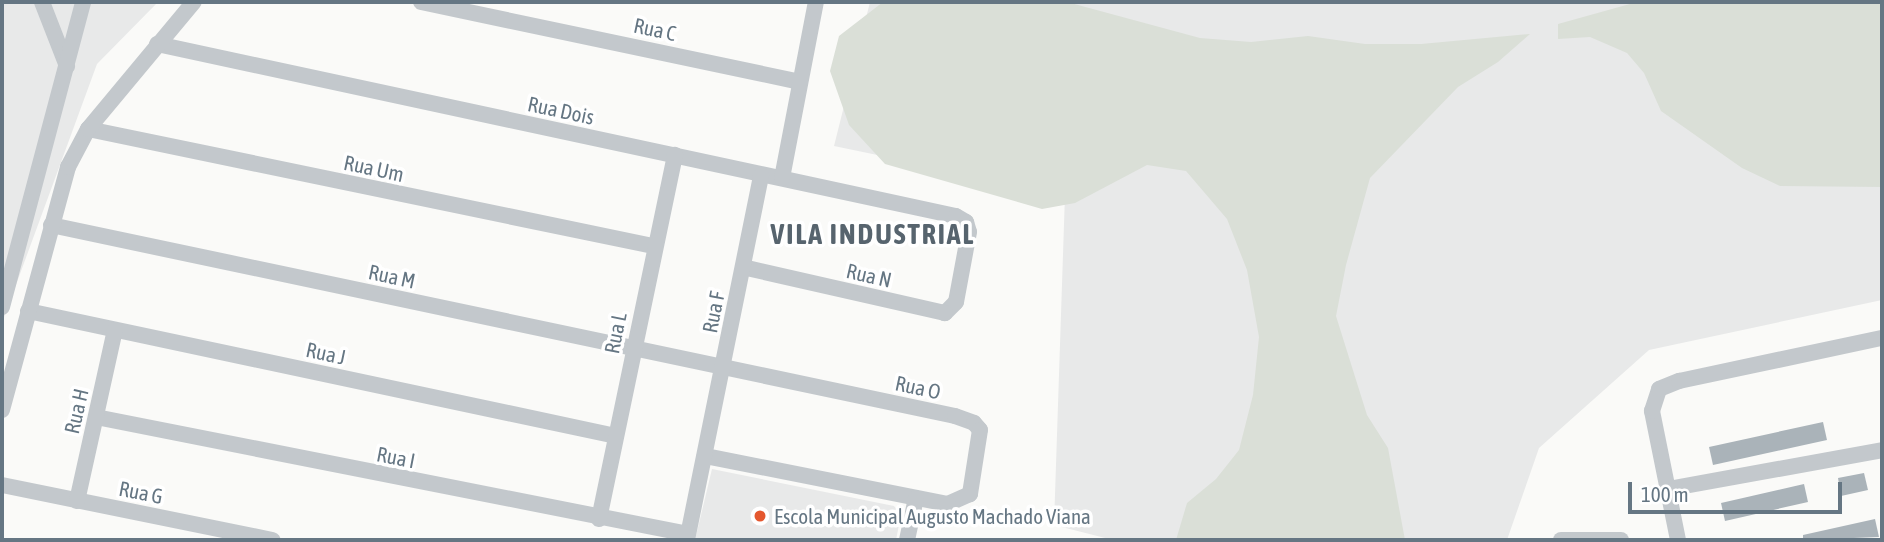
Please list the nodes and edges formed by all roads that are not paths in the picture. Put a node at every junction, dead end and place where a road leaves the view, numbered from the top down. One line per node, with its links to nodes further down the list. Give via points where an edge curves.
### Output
1 (41, 2): 7 (street)
2 (83, 2): 7 (street)
3 (194, 2): 6 (street)
4 (421, 2): 8 (street, Rua C)
5 (816, 2): 8 (street)
6 (157, 44): 9 (street); 10 (street, Rua Dois)
7 (67, 66): 11 (street)
8 (800, 82): 14 (street)
9 (88, 129): 12 (street); 16 (street, Rua Um)
10 (675, 155): 13 (street, Rua Dois); 16 (street, Rua L)
11 (43, 158): 12 (street); 18 (street)
12 (68, 167): 15 (street)
13 (761, 175): 14 (street, Rua Dois); 17 (street, Rua F)
14 (782, 178): 20 (street, Rua Dois, via 956,216 966,222 969,232 956,302)
15 (51, 225): 19 (street); 23 (street, Rua M)
16 (653, 246): 23 (street, Rua L)
17 (743, 267): 20 (street, Rua N); 24 (street, Rua F)
18 (2, 307)
19 (28, 311): 21 (street, Rua J); 25 (street)
20 (945, 313)
21 (116, 330): 26 (street, Rua H); 27 (street, Rua J)
22 (1882, 338): 31 (street, via 1659,389 1652,411)
23 (633, 349): 24 (street, Rua M); 27 (street, Rua L)
24 (724, 367): 29 (street, Rua F); 32 (street, Rua O, via 974,423 981,442 970,494 948,504)
25 (2, 410)
26 (96, 417): 33 (street, Rua H); 34 (street, Rua I)
27 (616, 436): 34 (street, Rua L)
28 (1882, 450): 31 (street)
29 (705, 456): 32 (street); 35 (street, Rua F)
30 (2, 485): 33 (street, Rua G)
31 (1668, 489): 40 (street)
32 (916, 498): 37 (street)
33 (77, 501): 36 (street, Rua G)
34 (599, 519): 35 (street, Rua I)
35 (687, 537)
36 (272, 540)
37 (907, 540)
38 (1561, 540): 39 (street)
39 (1621, 540)
40 (1678, 540)

